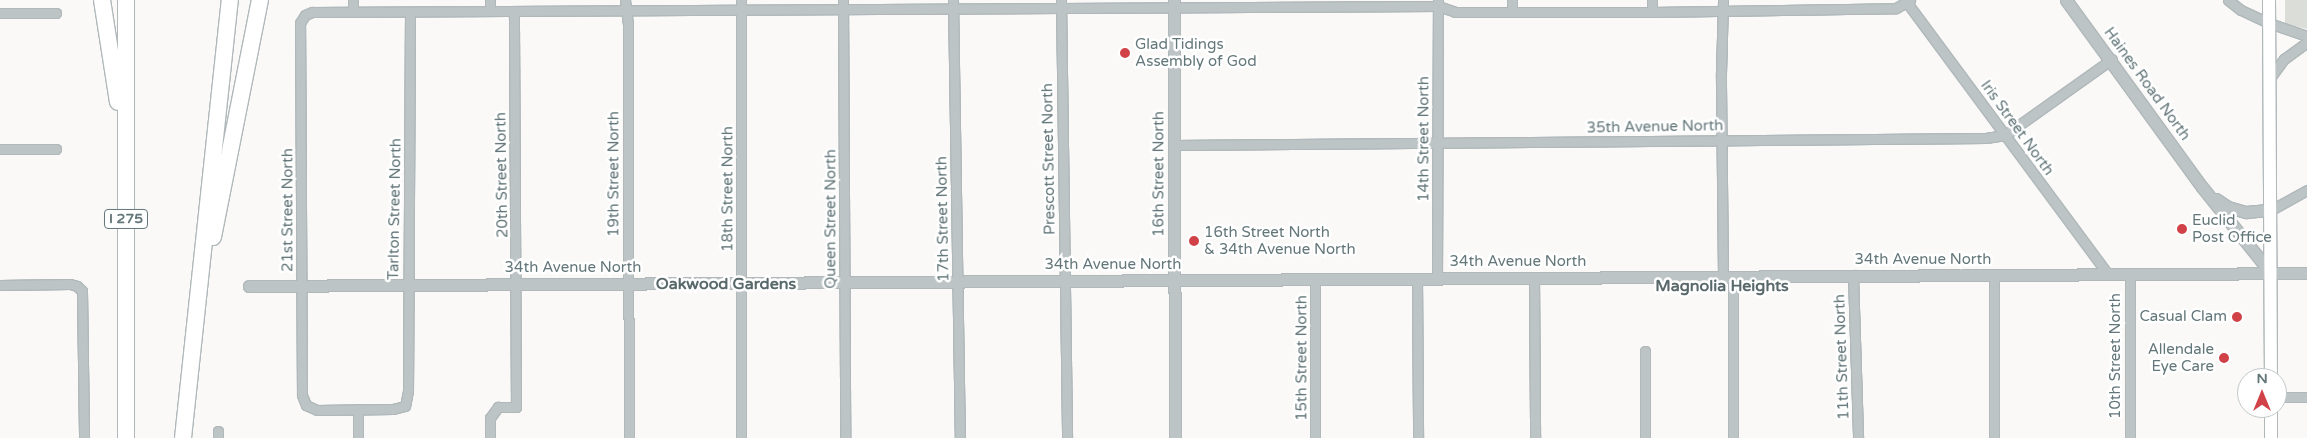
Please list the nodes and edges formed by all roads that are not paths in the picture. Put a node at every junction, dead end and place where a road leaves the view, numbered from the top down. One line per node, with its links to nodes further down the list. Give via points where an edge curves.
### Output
1 (102, 0): 43 (highway)
2 (126, 0): 43 (highway, I 275)
3 (230, 0): 69 (highway)
4 (260, 0): 69 (highway)
5 (353, 0): 26 (street)
6 (490, 0): 23 (street)
7 (625, 0): 22 (street, 19th Street North)
8 (1512, 0): 28 (street)
9 (1652, 0): 29 (street)
10 (1724, 0): 25 (street)
11 (2066, 0): 35 (street, Haines Road North)
12 (2228, 0): 32 (street)
13 (2269, 0): 32 (main road)
14 (1907, 1): 25 (street, via 1896,8); 37 (street, Iris Street North)
15 (1174, 3): 16 (street); 20 (street); 40 (street, 16th Street North)
16 (1309, 3): 17 (street)
17 (1438, 3): 28 (street, via 1455,12); 39 (street, 14th Street North)
18 (843, 4): 19 (street); 21 (street); 62 (street, Queen Street North)
19 (953, 4): 20 (street); 60 (street, 17th Street North)
20 (1060, 4): 59 (street, Prescott Street North)
21 (741, 5): 22 (street); 61 (street, 18th Street North)
22 (625, 10): 24 (street); 63 (street, 19th Street North, via 628,23)
23 (490, 11): 24 (street); 27 (street)
24 (514, 11): 65 (street, 20th Street North)
25 (1724, 11): 29 (street); 38 (street)
26 (353, 12): 27 (street); 67 (street, 21st Street North, via 312,12 305,15 300,23)
27 (410, 12): 64 (street, Tarlton Street North)
28 (1512, 12): 29 (street)
29 (1652, 12)
30 (56, 13): 31 (street)
31 (0, 14)
32 (2268, 23): 33 (street); 36 (main road)
33 (2307, 36)
34 (2307, 42): 36 (street, via 2284,59)
35 (2112, 60): 37 (street, 35th Avenue North); 44 (street, Haines Road North)
36 (2270, 78): 46 (main road)
37 (2005, 135): 38 (street, 35th Avenue North, via 1986,138); 48 (street, Iris Street North)
38 (1721, 140): 39 (street, 35th Avenue North); 53 (street)
39 (1437, 143): 40 (street, 35th Avenue North); 57 (street, 14th Street North)
40 (1174, 145): 58 (street, 16th Street North)
41 (56, 148): 42 (street)
42 (0, 149)
43 (126, 149): 77 (highway, I 275)
44 (2202, 187): 46 (street, Haines Road North, via 2228,207 2246,212); 50 (street, Haines Road North)
45 (2307, 190): 46 (street)
46 (2271, 210): 50 (main road)
47 (2307, 272): 50 (street, 34th Avenue North)
48 (2107, 273): 49 (street, 34th Avenue North); 51 (street, 34th Avenue North)
49 (2130, 273): 50 (street, 34th Avenue North); 94 (street, 10th Street North)
50 (2271, 273): 71 (main road)
51 (1994, 274): 52 (street, 34th Avenue North); 93 (street)
52 (1853, 275): 53 (street, 34th Avenue North); 92 (street, 11th Street North)
53 (1728, 276): 54 (street, 34th Avenue North); 91 (street)
54 (1534, 277): 57 (street, 34th Avenue North); 89 (street)
55 (1315, 278): 56 (street, 34th Avenue North); 58 (street, 34th Avenue North); 87 (street, 15th Street North)
56 (1417, 278): 57 (street, 34th Avenue North); 88 (street)
57 (1437, 278)
58 (1175, 279): 59 (street, 34th Avenue North); 86 (street, 16th Street North)
59 (1065, 280): 60 (street, 34th Avenue North); 85 (street, Prescott Street North)
60 (958, 281): 62 (street, 34th Avenue North); 84 (street, 17th Street North)
61 (743, 282): 62 (street, 34th Avenue North); 63 (street, 34th Avenue North); 82 (street, 18th Street North)
62 (845, 282): 83 (street, Queen Street North)
63 (628, 283): 65 (street, 34th Avenue North); 81 (street, 19th Street North)
64 (408, 284): 65 (street, 34th Avenue North); 67 (street, 34th Avenue North); 74 (street, Tarlton Street North, via 408,391 405,406)
65 (517, 284): 80 (street, 20th Street North, via 516,407 498,407 490,418)
66 (0, 285): 76 (street, via 73,284 83,294)
67 (302, 285): 68 (street, 34th Avenue North); 74 (street, 21st Street North, via 302,395 306,405 317,410)
68 (249, 286)
69 (194, 323): 78 (highway)
70 (1645, 351): 90 (street)
71 (2271, 368)
72 (2287, 397): 73 (street)
73 (2307, 397)
74 (358, 409): 79 (street)
75 (2271, 418): 95 (main road)
76 (84, 438)
77 (126, 438)
78 (183, 438)
79 (358, 438)
80 (490, 438)
81 (629, 438)
82 (741, 438)
83 (845, 438)
84 (960, 438)
85 (1067, 438)
86 (1175, 438)
87 (1315, 438)
88 (1418, 438)
89 (1535, 438)
90 (1645, 438)
91 (1733, 438)
92 (1858, 438)
93 (1994, 438)
94 (2130, 438)
95 (2272, 438)

